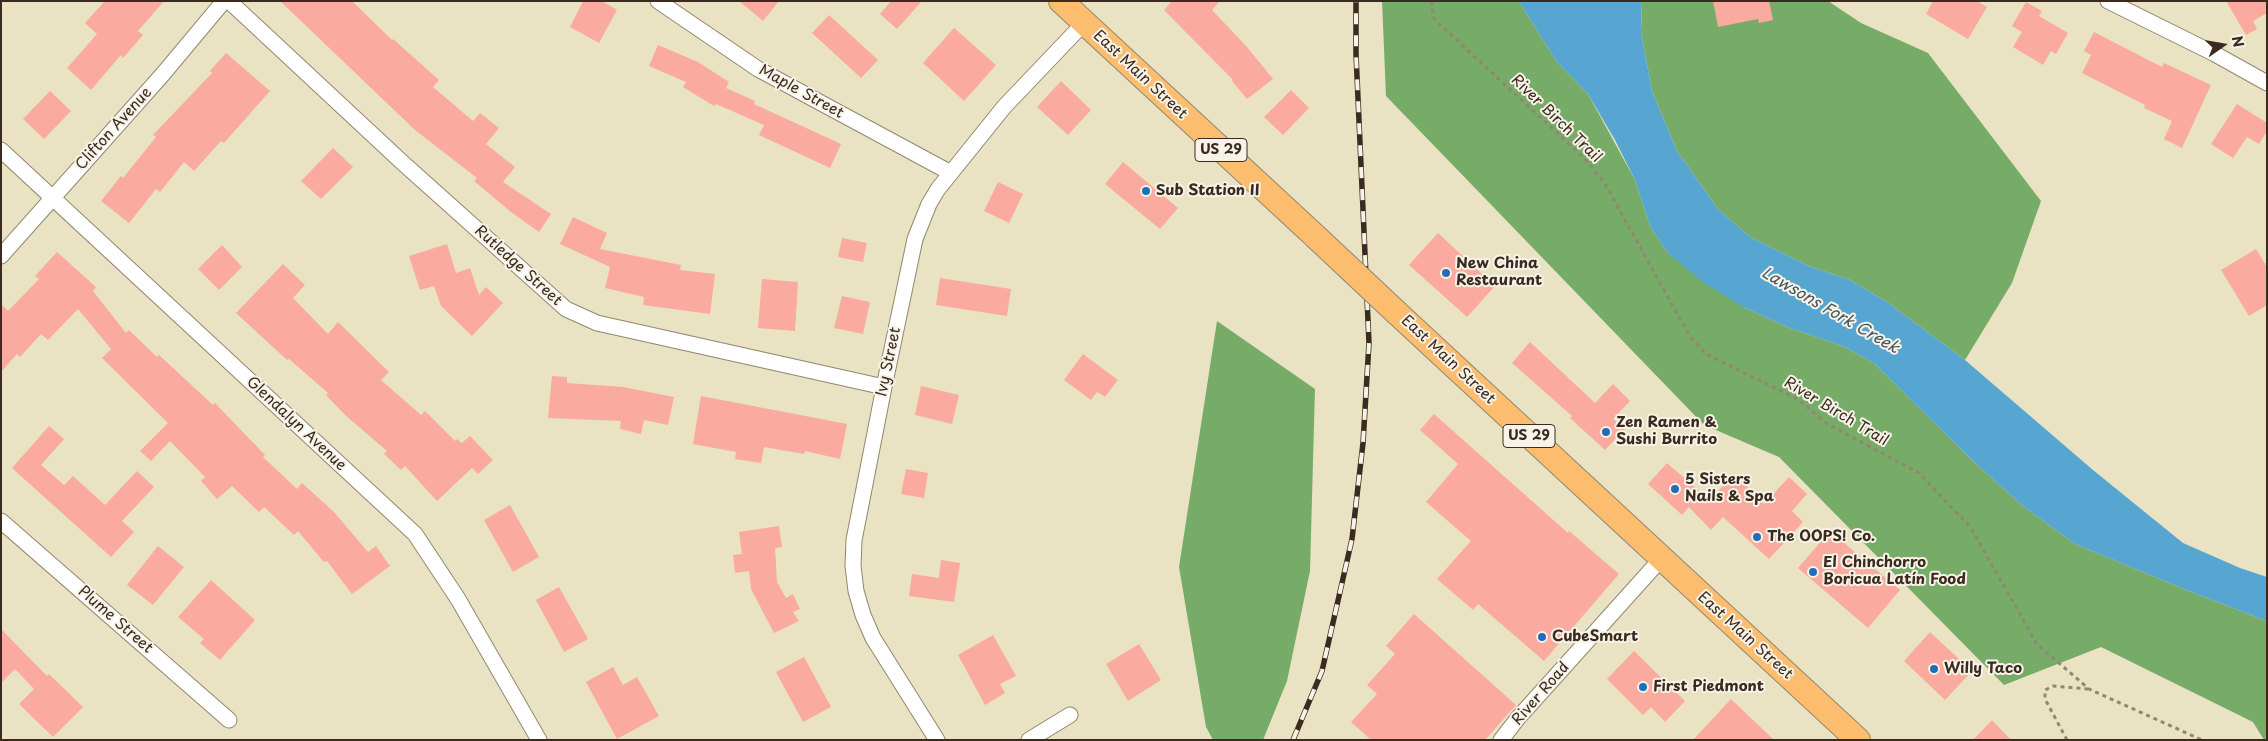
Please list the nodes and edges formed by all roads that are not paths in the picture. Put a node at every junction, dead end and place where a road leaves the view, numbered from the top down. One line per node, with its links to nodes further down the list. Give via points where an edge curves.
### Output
1 (224, 1): 10 (street, Clifton Avenue)
2 (229, 1): 12 (street, Rutledge Street, via 566,309 598,323)
3 (658, 1): 9 (street, Maple Street, via 758,68)
4 (1061, 1): 6 (main road, East Main Street / US 29)
5 (2108, 1): 7 (street)
6 (1084, 23): 9 (street, Ivy Street, via 1004,107); 14 (main road, East Main Street / US 29, bridge)
7 (2263, 75)
8 (1, 150): 10 (street, Glendalyn Avenue)
9 (951, 173): 12 (street, Ivy Street, via 929,204 915,239)
10 (53, 197): 11 (street, Clifton Avenue); 17 (street, Glendalyn Avenue, via 415,534 458,599)
11 (1, 256)
12 (884, 387): 18 (street, Ivy Street, via 854,540 856,590 873,638)
13 (1, 521): 16 (street, Plume Street)
14 (1661, 559): 20 (street, River Road); 21 (main road, East Main Street / US 29)
15 (1070, 715): 19 (street)
16 (229, 720)
17 (539, 740)
18 (937, 740)
19 (1029, 740)
20 (1501, 740)
21 (1858, 740)

